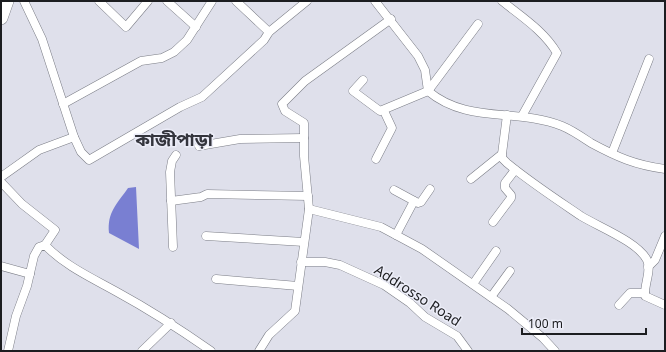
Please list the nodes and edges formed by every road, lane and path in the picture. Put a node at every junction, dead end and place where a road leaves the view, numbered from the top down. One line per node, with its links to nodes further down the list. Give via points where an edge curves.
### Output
1 (7, 1): 11 (main road)
2 (24, 1): 19 (street, via 42,39)
3 (99, 1): 4 (street, via 126,27)
4 (148, 1)
5 (167, 1): 14 (street)
6 (212, 1): 14 (street)
7 (236, 1): 15 (street)
8 (307, 1): 15 (street)
9 (376, 1): 12 (street)
10 (502, 1): 22 (street, via 542,32 557,53)
11 (1, 18)
12 (391, 19): 18 (street, via 418,56 425,70); 24 (street, via 305,81 282,104 285,111 304,123)
13 (478, 24): 18 (street)
14 (196, 27): 19 (street, via 174,52 162,58 140,61)
15 (268, 32): 23 (street, via 264,40 202,97 174,110 89,160)
16 (649, 59): 26 (street)
17 (363, 80): 20 (street, via 353,91 380,111)
18 (428, 91): 20 (street); 21 (street, via 454,108 476,113)
19 (63, 104): 23 (street)
20 (384, 111): 29 (street, via 392,128)
21 (507, 115): 22 (street); 27 (street)
22 (522, 116): 26 (street, via 562,126)
23 (74, 137): 32 (street, via 39,150)
24 (304, 138): 25 (street, via 240,140); 37 (street)
25 (199, 146)
26 (612, 153): 30 (street, via 635,164)
27 (502, 154): 31 (street, via 506,163); 33 (street)
28 (176, 155): 38 (street, via 171,166)
29 (376, 159)
30 (665, 169)
31 (515, 170): 41 (street, via 505,184 511,197); 51 (street, via 592,222 623,237 646,259)
32 (1, 177)
33 (471, 179)
34 (1, 182): 46 (street, via 22,204 55,230)
35 (430, 189): 39 (street, via 421,202)
36 (394, 190): 39 (street)
37 (308, 196): 38 (street, via 207,194); 40 (street)
38 (171, 201): 47 (street)
39 (414, 201): 42 (street)
40 (309, 209): 42 (street, via 380,227); 45 (street)
41 (492, 222)
42 (396, 235): 55 (street, via 440,260)
43 (206, 236): 45 (street)
44 (665, 236): 51 (street, via 655,260)
45 (304, 242): 49 (street)
46 (45, 245): 53 (street, via 39,247 36,252); 61 (street, via 53,254 84,275)
47 (173, 247)
48 (496, 251): 55 (street)
49 (301, 262): 56 (street); 66 (street, Addrosso Road, via 340,265 384,285 425,317 457,336)
50 (1, 266): 53 (street)
51 (648, 266): 57 (street)
52 (510, 271): 58 (street)
53 (30, 274): 62 (street)
54 (216, 279): 56 (street)
55 (473, 284): 58 (street)
56 (298, 286): 65 (street, via 295,311 269,335)
57 (645, 293): 59 (street, via 630,292); 60 (street, via 649,298)
58 (491, 297): 67 (street, via 530,326)
59 (619, 305)
60 (665, 305)
61 (171, 323): 63 (street); 64 (street)
62 (8, 351)
63 (142, 351)
64 (211, 351)
65 (259, 351)
66 (468, 351)
67 (555, 351)

